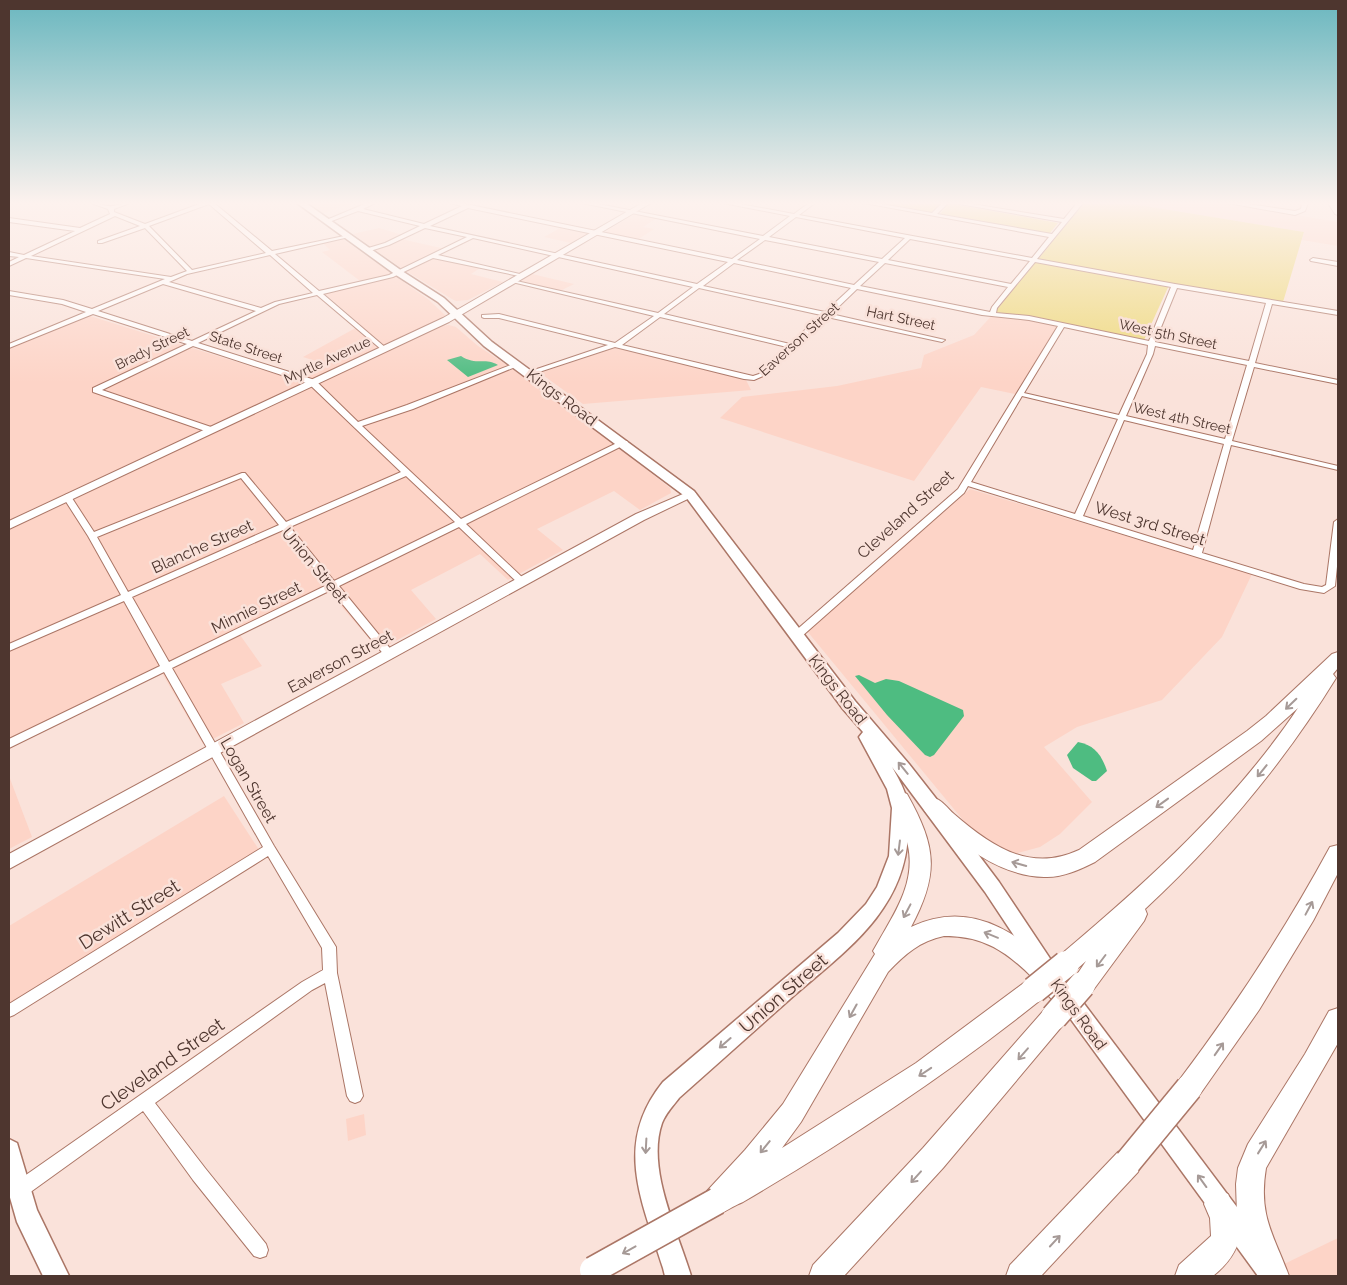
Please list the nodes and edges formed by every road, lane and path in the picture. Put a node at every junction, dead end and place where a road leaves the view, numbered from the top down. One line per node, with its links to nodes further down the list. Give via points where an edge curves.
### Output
1 (71, 263): 18 (street)
2 (182, 263): 16 (street)
3 (226, 263): 16 (street)
4 (283, 263): 26 (street)
5 (385, 263): 17 (main road, Kings Road)
6 (419, 263): 17 (street, Brady Street)
7 (460, 263): 19 (street)
8 (545, 263): 19 (main road, Myrtle Avenue)
9 (589, 263): 24 (street, Hart Street)
10 (729, 263): 24 (street)
11 (742, 263): 21 (street, West 5th Street)
12 (882, 263): 21 (street, Eaverson Street)
13 (894, 263): 22 (street)
14 (1031, 263): 22 (street)
15 (1050, 263): 23 (street)
16 (190, 271): 18 (street)
17 (399, 273): 26 (street, Brady Street); 31 (main road, Kings Road)
18 (171, 278): 20 (street)
19 (518, 278): 31 (main road, Myrtle Avenue); 33 (street)
20 (162, 282): 28 (street); 29 (street)
21 (855, 286): 32 (street, West 5th Street); 34 (street, Eaverson Street)
22 (1012, 286): 32 (street)
23 (1175, 286): 27 (street); 41 (street)
24 (698, 287): 33 (street); 34 (street, Hart Street)
25 (9, 293): 29 (street, State Street, via 64,302)
26 (319, 293): 28 (street, Brady Street); 45 (street)
27 (1270, 301): 30 (street); 47 (street)
28 (261, 310): 40 (street, Brady Street)
29 (92, 312): 38 (street); 40 (street, State Street)
30 (1338, 313)
31 (457, 314): 45 (main road, Myrtle Avenue); 46 (main road, Kings Road, via 488,344)
32 (992, 314): 36 (street, West 5th Street)
33 (659, 315): 42 (street); 44 (street)
34 (826, 315): 39 (street, Hart Street); 44 (street, Eaverson Street)
35 (484, 316): 42 (street, via 499,316)
36 (1062, 325): 41 (street, West 5th Street); 51 (street, Cleveland Street)
37 (9, 338): 38 (street)
38 (23, 340): 43 (street)
39 (942, 340)
40 (190, 344): 49 (street, State Street); 54 (street, Brady Street, via 96,390)
41 (1152, 344): 47 (street, West 5th Street); 52 (street)
42 (616, 345): 44 (street, Eaverson Street, via 754,378); 48 (street)
43 (9, 346)
44 (791, 346)
45 (384, 349): 49 (main road, Myrtle Avenue)
46 (518, 364): 48 (main road, Kings Road); 53 (street)
47 (1251, 364): 50 (street, West 5th Street); 55 (street)
48 (530, 373): 56 (main road, Kings Road)
49 (312, 382): 53 (street, State Street); 54 (main road, Myrtle Avenue)
50 (1338, 382)
51 (1020, 394): 52 (street, West 4th Street); 59 (street, Cleveland Street)
52 (1122, 417): 55 (street, West 4th Street); 62 (street)
53 (357, 425): 58 (street, State Street)
54 (211, 430): 61 (main road, Myrtle Avenue)
55 (1228, 442): 57 (street, West 4th Street); 68 (street)
56 (624, 443): 60 (main road, Kings Road); 64 (street, Minnie Street)
57 (1338, 468)
58 (407, 472): 64 (street, State Street); 66 (street, Blanche Street)
59 (966, 483): 62 (street, West 3rd Street); 72 (street, Cleveland Street, via 951,501)
60 (690, 494): 69 (main road, Eaverson Street, via 640,517); 72 (main road, Kings Road)
61 (67, 497): 65 (main road, Myrtle Avenue); 67 (street, Logan Street)
62 (1078, 517): 68 (street, West 3rd Street)
63 (1338, 522): 68 (street, West 3rd Street, via 1332,580 1324,590 1303,587)
64 (461, 524): 69 (street, State Street); 70 (street, Minnie Street)
65 (9, 525)
66 (284, 526): 67 (street, Union Street, via 242,475); 70 (street, Union Street); 71 (street, Blanche Street)
67 (92, 536): 71 (street, Logan Street)
68 (1197, 553)
69 (522, 582): 74 (main road, Eaverson Street)
70 (332, 586): 74 (street, Union Street); 76 (street, Minnie Street)
71 (126, 596): 73 (street, Blanche Street); 76 (street, Logan Street)
72 (796, 635): 77 (main road, Kings Road)
73 (9, 648)
74 (389, 654): 79 (main road, Eaverson Street)
75 (1338, 658): 81 (highway, one-way to 81, via 1254,736 1088,856 1070,865 1038,868 1002,858 975,842); 85 (highway, one-way to 85, via 1264,769)
76 (166, 667): 78 (street, Minnie Street); 79 (street, Logan Street)
77 (849, 705): 80 (main road, Union Street); 81 (main road, Kings Road, one-way to 77)
78 (9, 744)
79 (213, 749): 82 (street, Logan Street); 84 (main road, Eaverson Street)
80 (900, 799): 87 (highway, one-way to 87, via 920,848 920,874 910,904); 100 (main road, Union Street, one-way to 100, via 898,856 892,879 880,901 838,945 672,1090 655,1112 646,1140 647,1175)
81 (932, 806): 88 (main road, Kings Road, via 1007,909)
82 (270, 848): 86 (street, Logan Street, via 329,946); 89 (street, Dewitt Street)
83 (1338, 853): 102 (highway, one-way to 83, bridge, via 1128,1162 1189,1088 1285,950)
84 (9, 862)
85 (1162, 880): 88 (highway, one-way to 88); 95 (highway, one-way to 95, bridge, via 1066,964 965,1044 888,1097)
86 (330, 973): 91 (street, Logan Street); 92 (street, Cleveland Street)
87 (873, 974): 88 (highway, one-way to 87, via 1044,973 1013,946 990,934 961,926 941,926 916,933 893,950); 95 (highway, one-way to 95, via 792,1113)
88 (1068, 1001): 96 (main road, Kings Road, one-way to 88); 101 (highway, one-way to 101, via 933,1158)
89 (9, 1010)
90 (1338, 1019): 104 (highway, one-way to 90, via 1255,1230 1250,1195 1252,1169)
91 (355, 1096)
92 (144, 1101): 94 (street, Cleveland Street); 97 (street)
93 (9, 1151): 94 (main road)
94 (20, 1190): 99 (main road, via 31,1226)
95 (717, 1202): 98 (highway, one-way to 98, bridge)
96 (1218, 1204): 103 (highway, via 1227,1227 1227,1239); 104 (main road, Kings Road)
97 (260, 1250)
98 (587, 1273)
99 (56, 1276)
100 (678, 1276)
101 (824, 1276)
102 (1021, 1276)
103 (1190, 1276)
104 (1273, 1276)

